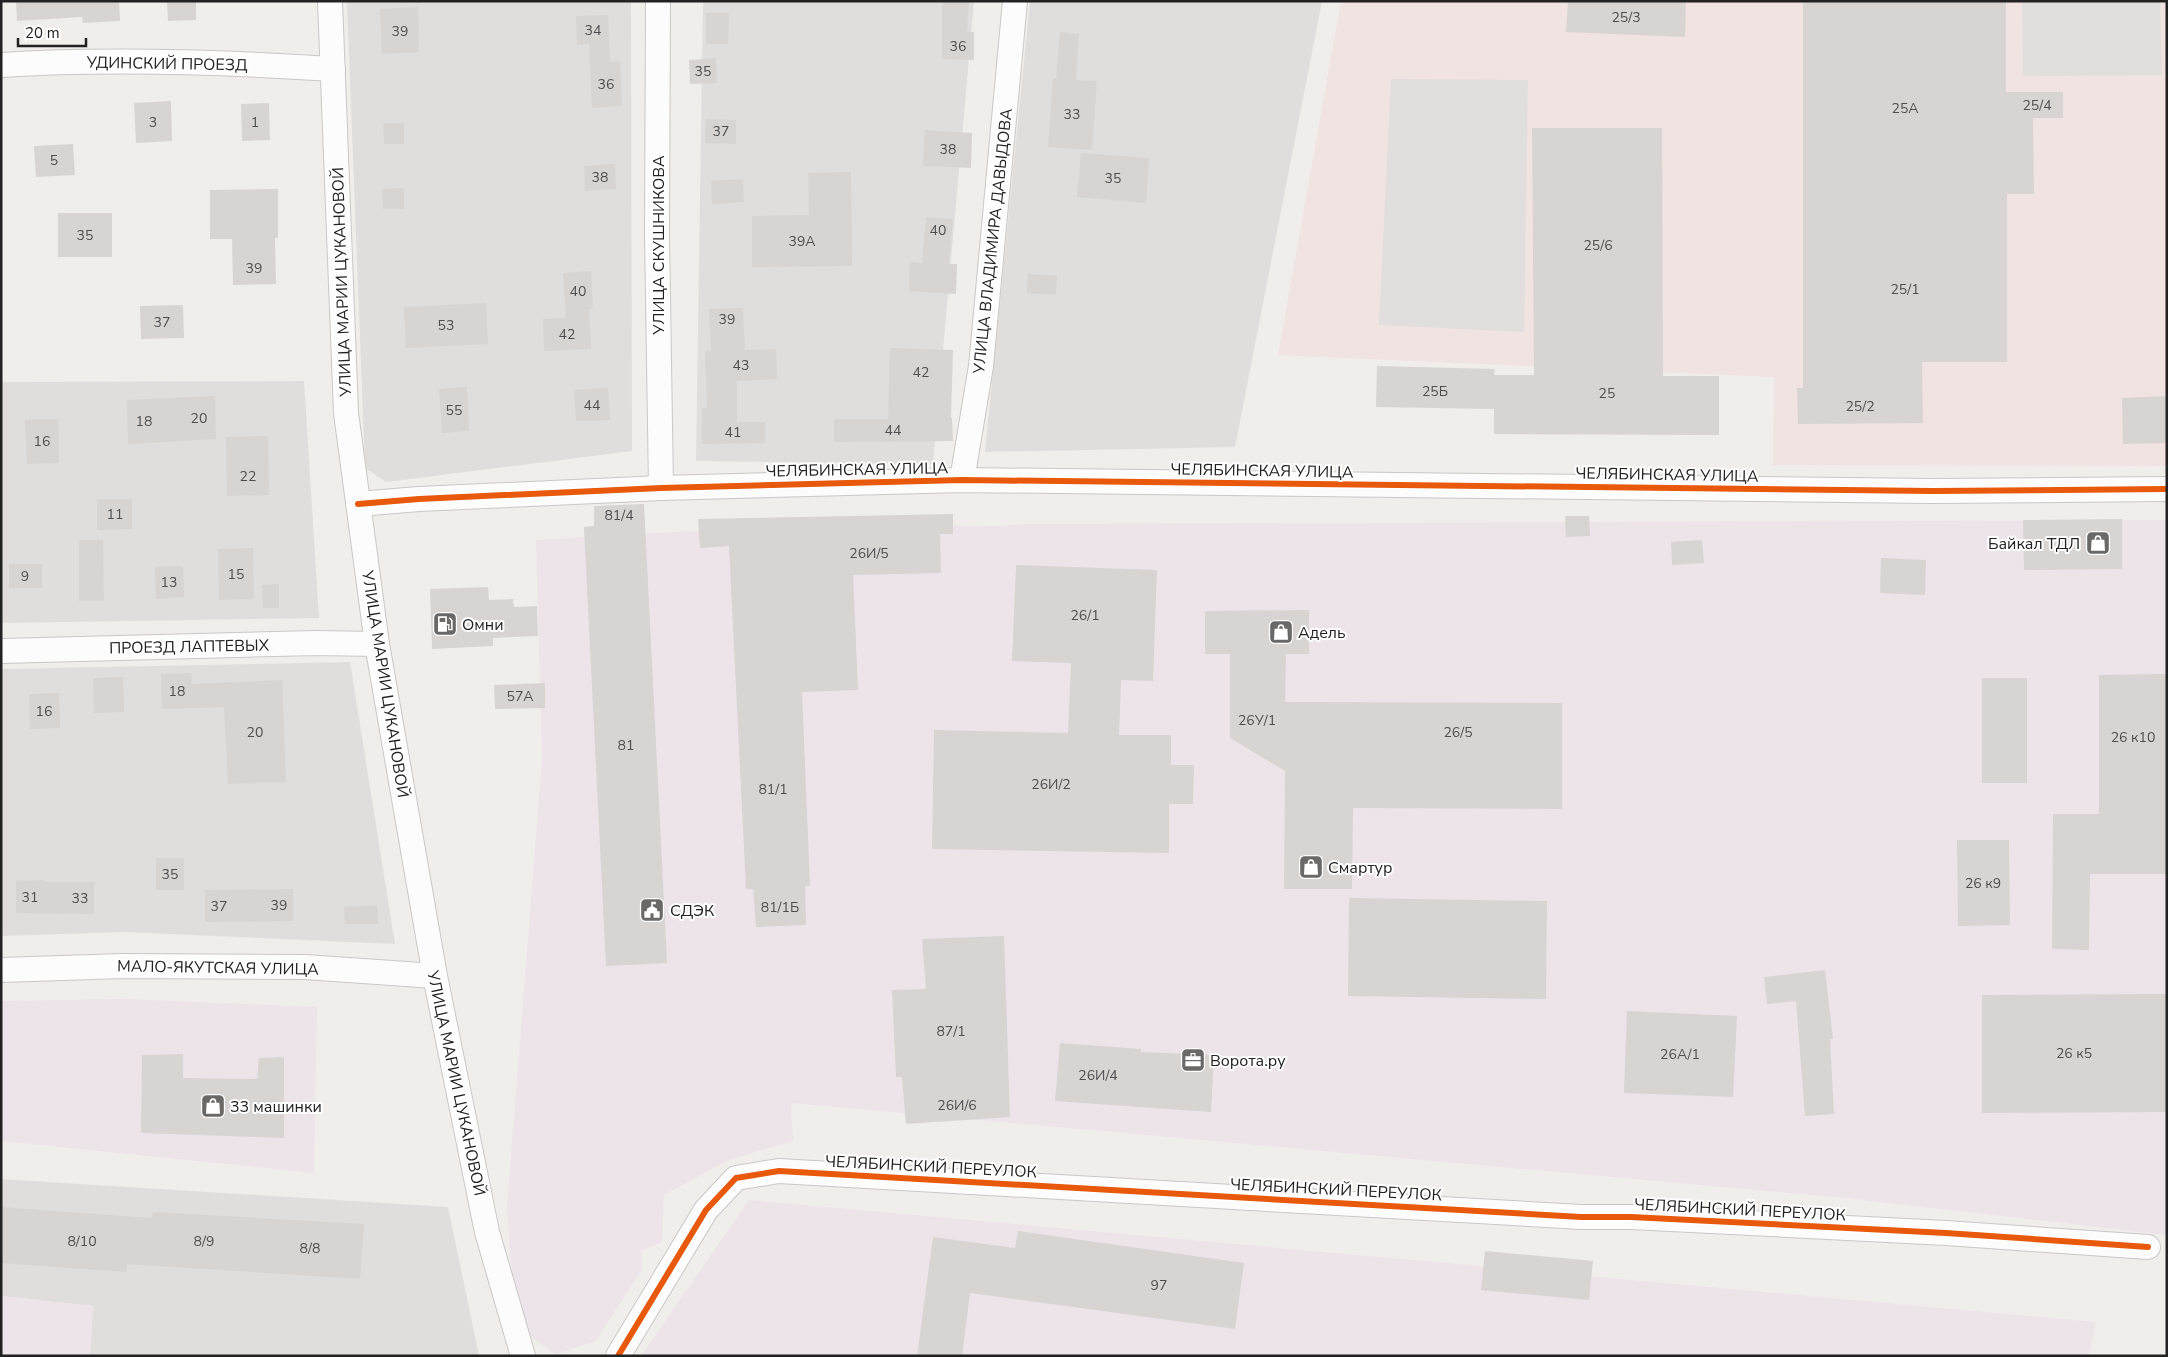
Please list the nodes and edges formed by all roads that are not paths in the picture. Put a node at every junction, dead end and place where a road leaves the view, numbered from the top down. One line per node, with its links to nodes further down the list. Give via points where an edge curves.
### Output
1 (330, 1): 5 (street, УЛИЦА МАРИИ ЦУКАНОВОЙ)
2 (658, 1): 7 (street, УЛИЦА СКУШНИКОВА)
3 (1015, 1): 6 (street, УЛИЦА ВЛАДИМИРА ДАВЫДОВА, via 980,366)
4 (1, 64): 5 (street, УДИНСКИЙ ПРОЕЗД, via 66,61 245,64)
5 (333, 70): 9 (street, УЛИЦА МАРИИ ЦУКАНОВОЙ, via 346,413)
6 (962, 480): 7 (street, ЧЕЛЯБИНСКАЯ УЛИЦА); 8 (street, ЧЕЛЯБИНСКАЯ УЛИЦА, via 1932,490)
7 (661, 488): 9 (street, ЧЕЛЯБИНСКАЯ УЛИЦА)
8 (2167, 489)
9 (358, 504): 10 (street, УЛИЦА МАРИИ ЦУКАНОВОЙ)
10 (377, 644): 11 (street, ПРОЕЗД ЛАПТЕВЫХ); 13 (street, УЛИЦА МАРИИ ЦУКАНОВОЙ)
11 (1, 651)
12 (1, 970): 13 (street, МАЛО-ЯКУТСКАЯ УЛИЦА, via 123,966 305,967)
13 (435, 976): 15 (street, УЛИЦА МАРИИ ЦУКАНОВОЙ, via 487,1232)
14 (2148, 1247): 16 (street, ЧЕЛЯБИНСКИЙ ПЕРЕУЛОК, via 1946,1233 1631,1217 1571,1217 779,1171 736,1178 706,1210)
15 (523, 1356)
16 (618, 1356)

